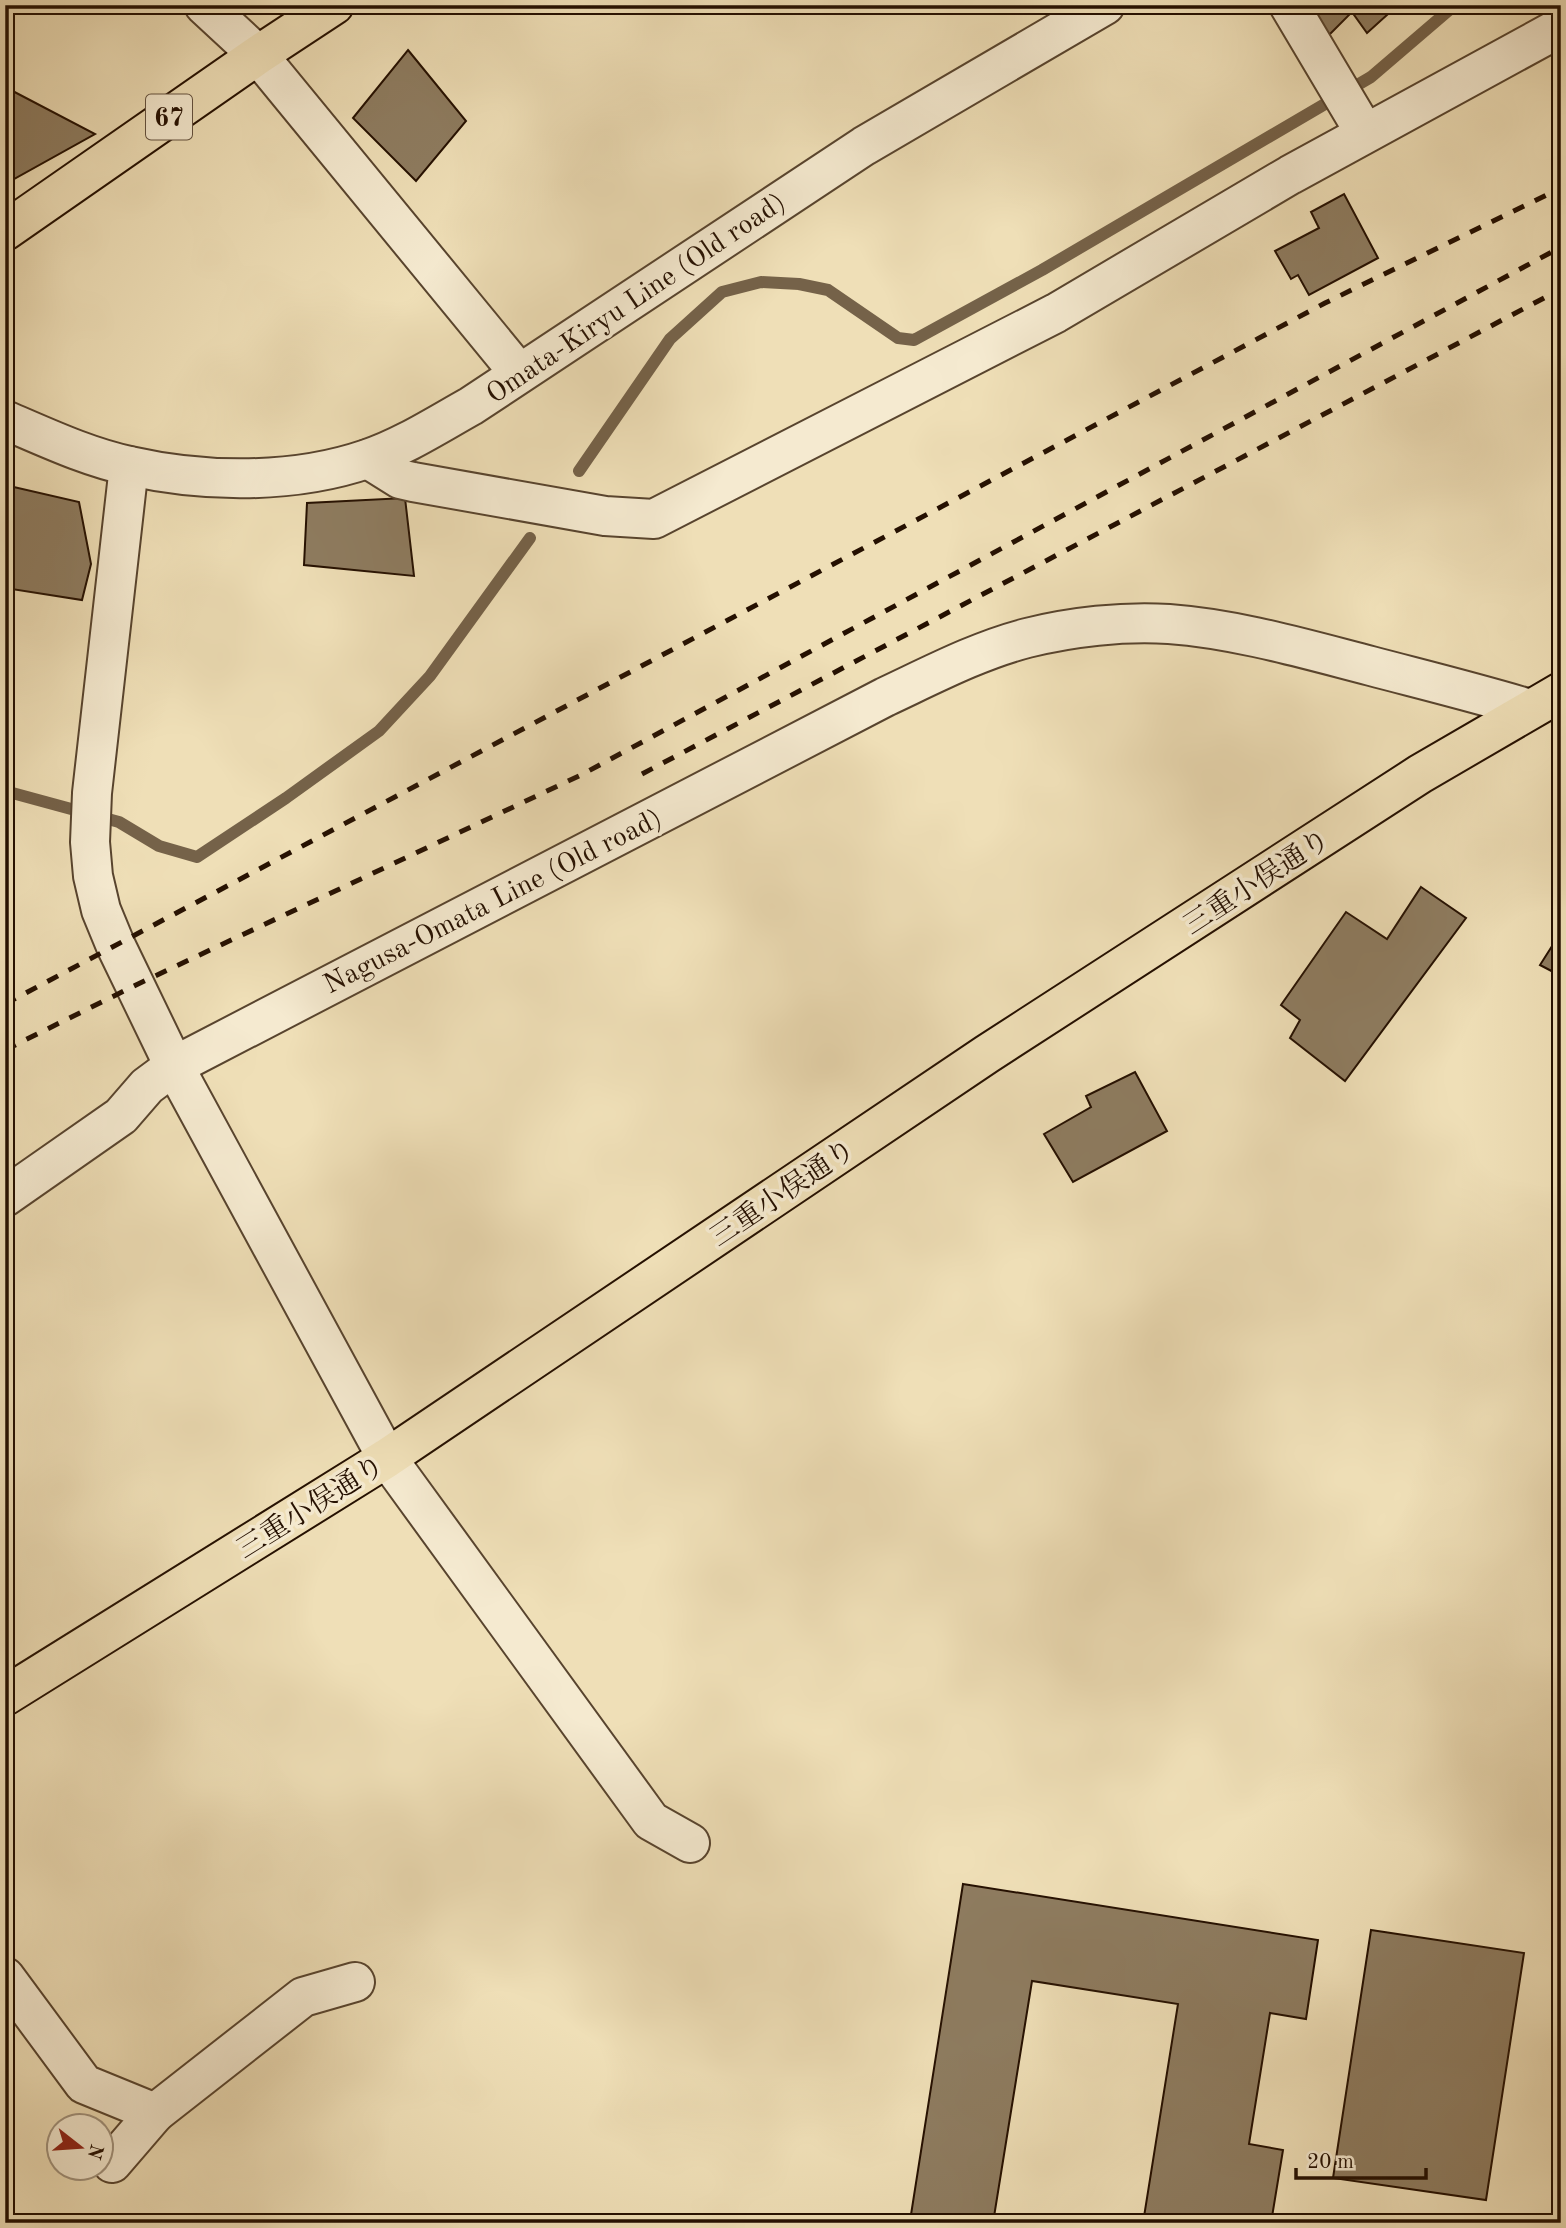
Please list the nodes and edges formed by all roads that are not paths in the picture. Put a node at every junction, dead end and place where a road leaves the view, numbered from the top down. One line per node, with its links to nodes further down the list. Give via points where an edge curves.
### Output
1 (204, 5): 6 (street)
2 (334, 5): 6 (main road, 67)
3 (1105, 5): 9 (street, Omata-Kiryu Line (Old road), via 864,146)
4 (1289, 5): 7 (street)
5 (1561, 27): 7 (street)
6 (258, 55): 8 (main road, 67); 9 (street)
7 (1365, 133): 11 (street, via 1056,313 654,519 605,516 413,482)
8 (5, 231)
9 (519, 373): 11 (street, Omata-Kiryu Line (Old road), via 448,419)
10 (5, 420): 12 (street)
11 (368, 459): 12 (street, Omata-Kiryu Line (Old road), via 320,472 229,478)
12 (129, 466): 14 (street, via 90,842 101,910)
13 (1550, 707): 14 (street, Nagusa-Omata Line (Old road), via 1311,650 1168,624 1122,625 1028,638 956,663 886,697); 16 (main road, 三重小俣通り, via 1420,774 987,1054)
14 (174, 1066): 15 (street, Nagusa-Omata Line (Old road), via 147,1086 121,1116); 16 (street)
15 (5, 1197)
16 (387, 1458): 17 (main road, 三重小俣通り); 18 (street, via 651,1821)
17 (5, 1696)
18 (690, 1843)
19 (5, 1977): 21 (street, via 84,2084)
20 (355, 1982): 21 (street, via 303,1997)
21 (155, 2113): 22 (street)
22 (116, 2157)

